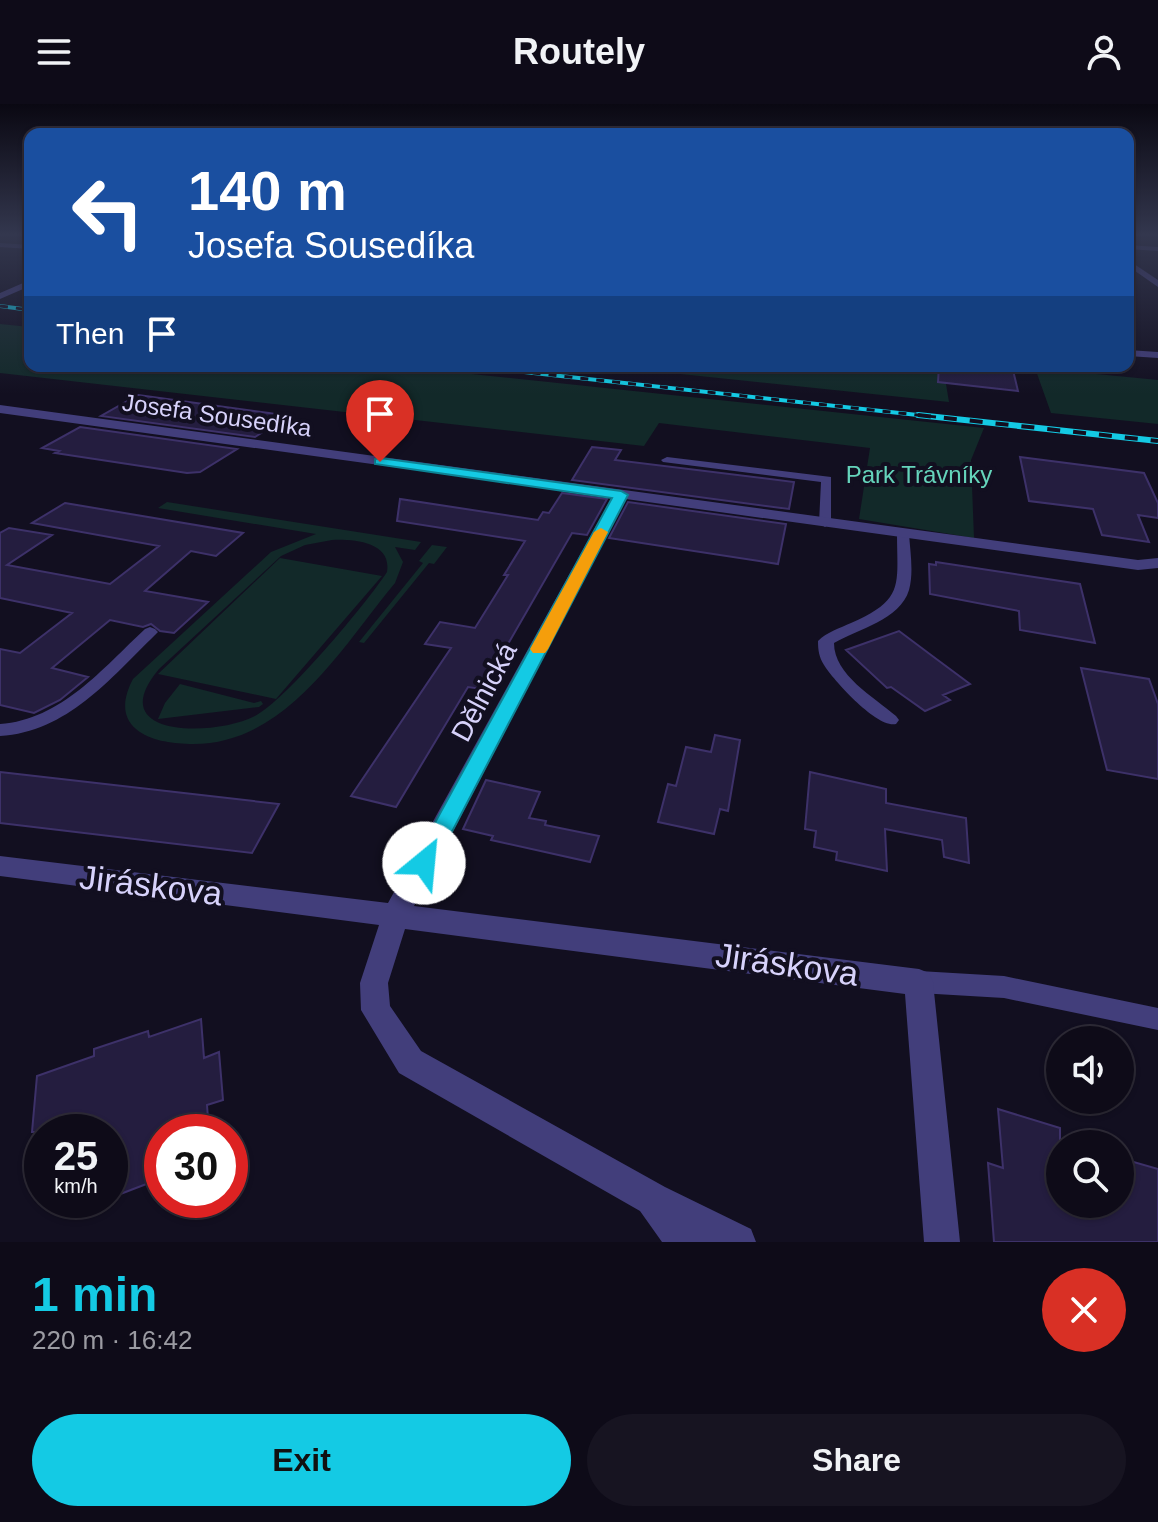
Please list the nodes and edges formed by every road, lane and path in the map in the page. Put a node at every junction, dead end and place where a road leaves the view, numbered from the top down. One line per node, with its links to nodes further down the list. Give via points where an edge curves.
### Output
1 (19, 288): 2 (street)
2 (0, 297): 3 (street)
3 (15, 299)
4 (1134, 353): 5 (street)
5 (1158, 355)
6 (0, 409): 8 (street, Josefa Sousedíka)
7 (667, 460): 9 (lane, via 827,479)
8 (621, 495): 9 (street, Josefa Sousedíka); 16 (street, Dělnická)
9 (825, 523): 10 (street, Josefa Sousedíka)
10 (903, 533): 11 (street, Josefa Sousedíka, via 1138,565); 13 (lane, via 902,588 893,607 826,641 823,652 830,666)
11 (1158, 563)
12 (150, 632): 14 (lane, via 60,712 36,725)
13 (890, 720)
14 (0, 730)
15 (0, 866): 16 (street, Jiráskova)
16 (396, 914): 17 (street, Jiráskova); 19 (street, via 374,983 376,1010 410,1062)
17 (919, 982): 18 (lane, via 1004,987); 22 (street)
18 (1158, 1019)
19 (652, 1199): 20 (street); 21 (street)
20 (684, 1242)
21 (738, 1242)
22 (942, 1242)

